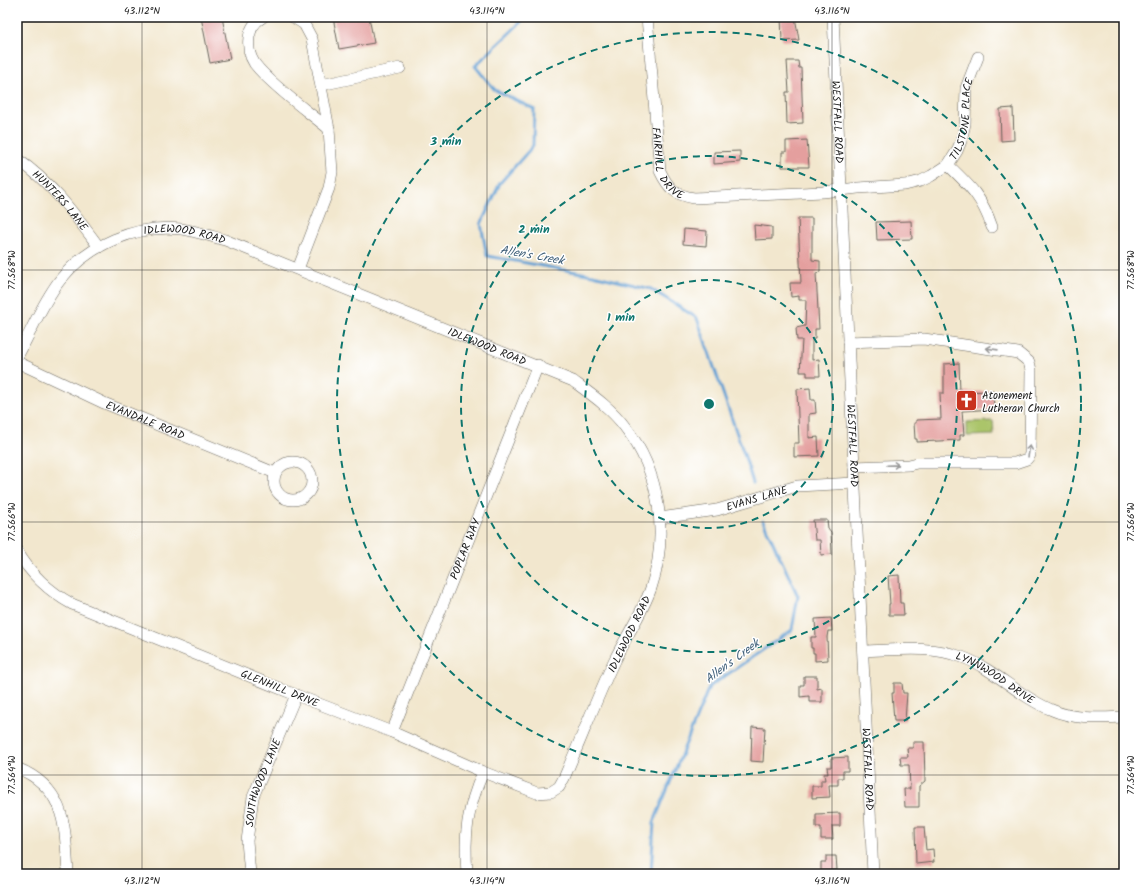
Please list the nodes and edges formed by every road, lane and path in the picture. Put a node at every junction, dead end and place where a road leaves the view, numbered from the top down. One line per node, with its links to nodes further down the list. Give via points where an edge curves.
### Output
1 (263, 17): 8 (street, via 249,32 248,49 258,68)
2 (293, 17): 7 (street, via 304,24 312,40)
3 (647, 17): 11 (street, FAIRHILL DRIVE, via 658,162 666,182 673,191 684,197 694,198)
4 (833, 17): 11 (street, WESTFALL ROAD)
5 (978, 57): 10 (street, TILSTONE PLACE, via 966,88 965,124 961,141)
6 (400, 68): 7 (street)
7 (321, 85): 8 (street)
8 (328, 129): 14 (street, via 332,172 329,188)
9 (17, 159): 13 (street, HUNTERS LANE, via 57,194)
10 (948, 165): 11 (street, TILSTONE PLACE, via 932,176 913,184); 12 (street, via 975,191)
11 (841, 190): 15 (street, WESTFALL ROAD)
12 (992, 227)
13 (98, 247): 14 (street, IDLEWOOD ROAD, via 138,231 180,229 225,240); 16 (street, IDLEWOOD ROAD, via 61,279)
14 (298, 269): 18 (street, IDLEWOOD ROAD)
15 (848, 342): 19 (street, WESTFALL ROAD); 19 (street, one-way to 15, via 917,463 1014,463 1028,459 1031,370 1029,362 1018,353 924,340)
16 (17, 357)
17 (17, 362): 20 (street, EVANDALE ROAD, via 104,403)
18 (538, 366): 22 (street, IDLEWOOD ROAD, via 573,381 599,400 625,426 643,455 653,480); 27 (street, POPLAR WAY)
19 (854, 467): 21 (street, WESTFALL ROAD)
20 (275, 472)
21 (855, 483): 22 (street, EVANS LANE, via 798,486 717,510); 24 (street, WESTFALL ROAD)
22 (660, 518): 30 (street, IDLEWOOD ROAD, via 659,552 651,587)
23 (17, 551): 25 (street, GLENHILL DRIVE, via 48,588 72,604)
24 (863, 651): 26 (street, LYNNWOOD DRIVE, via 942,651 990,670 1042,706 1059,713 1085,718); 34 (street, WESTFALL ROAD)
25 (296, 695): 27 (street, GLENHILL DRIVE); 32 (street, SOUTHWOOD LANE, via 253,797 247,841)
26 (1124, 717)
27 (392, 732): 29 (street, GLENHILL DRIVE)
28 (17, 768): 31 (street, via 43,784 56,799 62,812)
29 (483, 772): 30 (street, GLENHILL DRIVE, via 537,793 547,793); 33 (street, via 468,818 465,841)
30 (558, 787)
31 (68, 874)
32 (250, 874)
33 (467, 874)
34 (873, 874)

